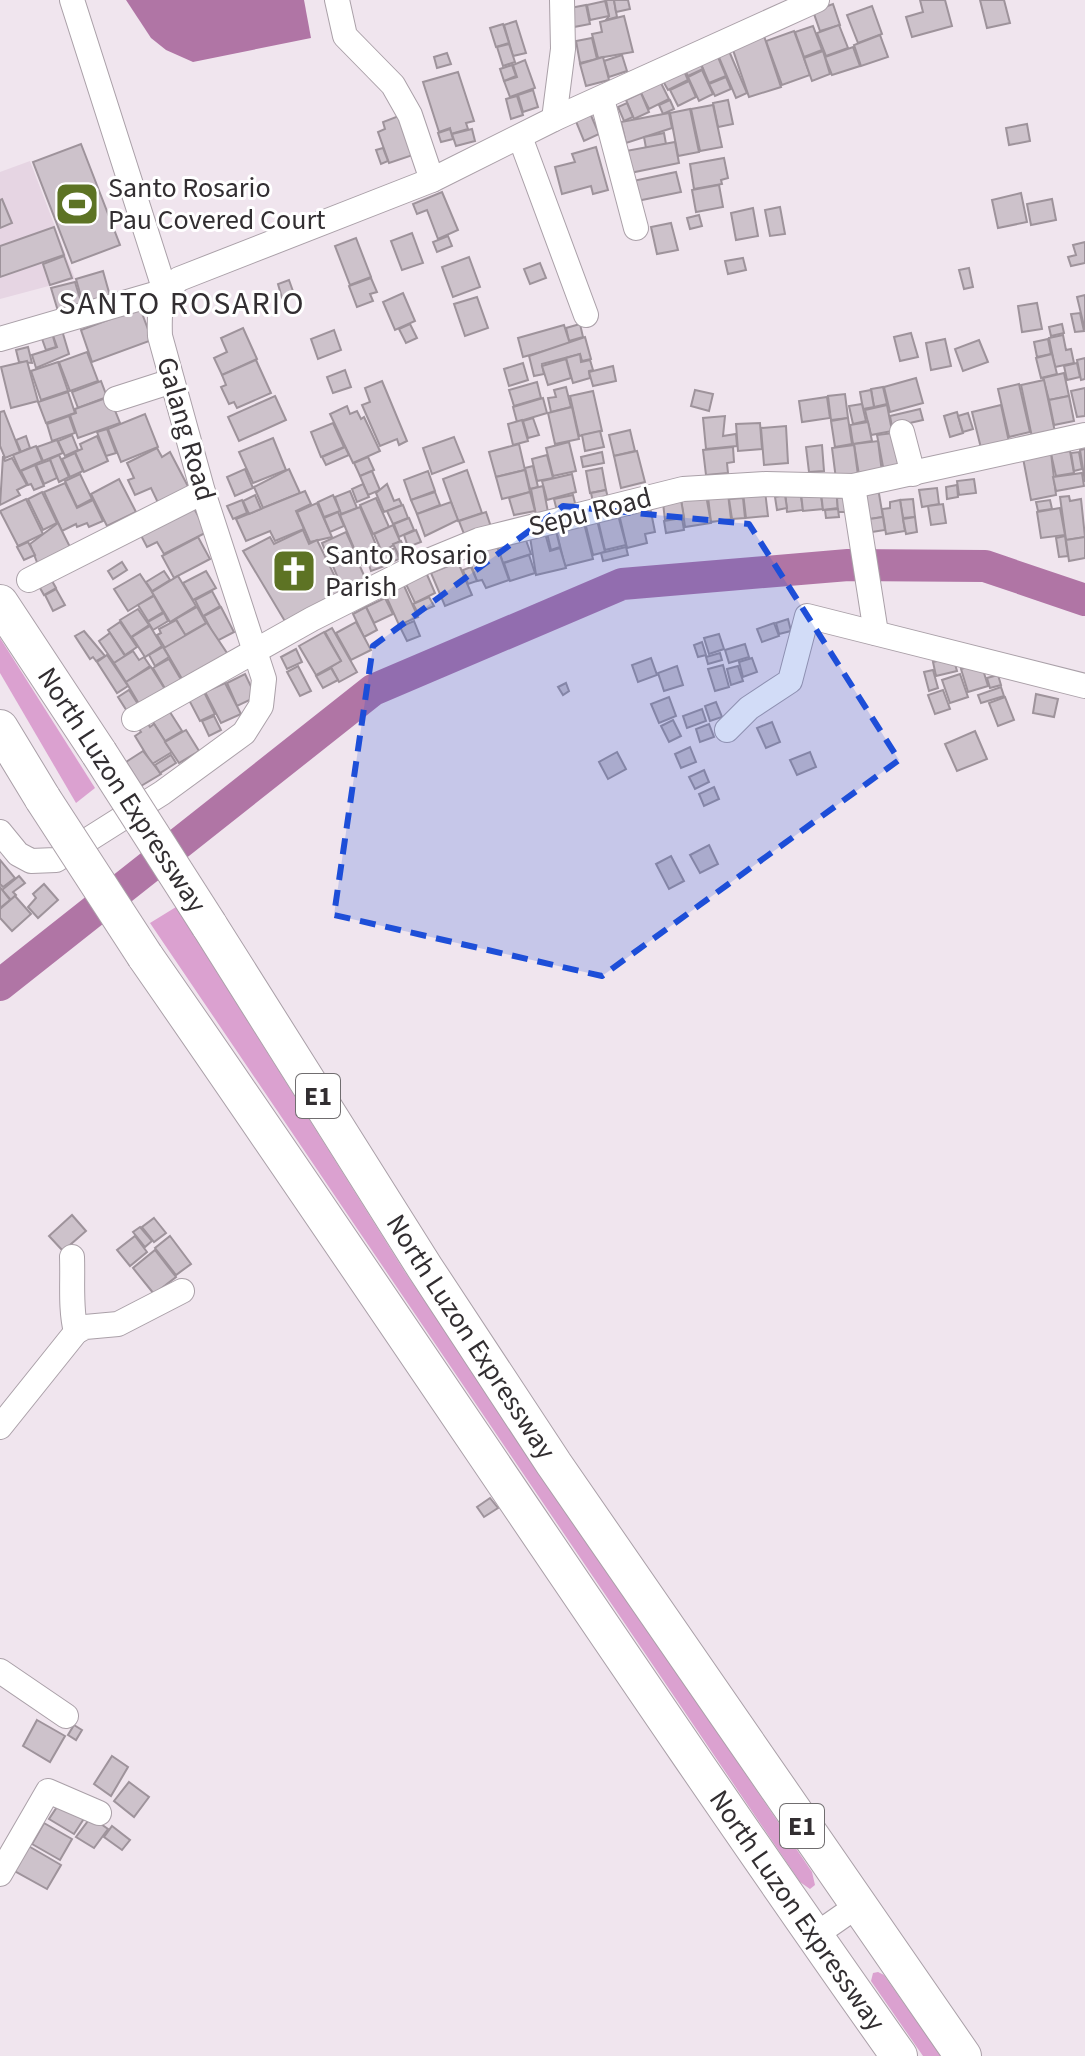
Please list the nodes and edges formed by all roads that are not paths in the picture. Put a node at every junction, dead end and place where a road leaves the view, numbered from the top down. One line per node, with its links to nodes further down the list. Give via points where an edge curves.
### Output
1 (72, 0): 10 (street)
2 (337, 0): 8 (street, via 345,36 393,85 410,115)
3 (562, 0): 6 (street, via 563,49)
4 (817, 0): 5 (street)
5 (602, 99): 6 (street); 9 (street)
6 (554, 119): 7 (street)
7 (520, 137): 8 (street); 11 (street)
8 (432, 180): 10 (street, via 179,279)
9 (636, 228)
10 (165, 291): 12 (street); 13 (street, Galang Road, via 160,336)
11 (586, 315)
12 (0, 339)
13 (172, 381): 14 (street); 18 (street, Galang Road)
14 (116, 399)
15 (902, 432): 17 (street)
16 (1085, 435): 17 (street, Sepu Road)
17 (913, 474): 19 (street, Sepu Road)
18 (203, 492): 20 (street); 23 (street, Galang Road)
19 (854, 498): 22 (street); 23 (street, Sepu Road, via 766,484 683,489 525,527 423,563)
20 (29, 580)
21 (0, 603): 37 (highway, North Luzon Expressway / E1, bridge, via 425,1268)
22 (875, 627): 24 (street); 27 (street, via 807,616 790,681)
23 (256, 650): 25 (street, Sepu Road); 28 (street, Galang Road, via 264,679 261,706 244,733 211,758 56,860 31,861)
24 (1085, 686)
25 (134, 719)
26 (0, 728): 38 (highway, North Luzon Expressway / E1, bridge, via 145,956 376,1287)
27 (727, 730)
28 (0, 832)
29 (72, 1257): 31 (street)
30 (182, 1291): 31 (street, via 118,1324)
31 (76, 1332): 32 (street)
32 (0, 1427)
33 (0, 1671): 34 (street)
34 (66, 1716)
35 (99, 1813): 36 (street, via 48,1791)
36 (0, 1874)
37 (857, 1906): 38 (street); 40 (highway, North Luzon Expressway / E1)
38 (814, 1936): 39 (highway, North Luzon Expressway / E1)
39 (899, 2056)
40 (963, 2056)

